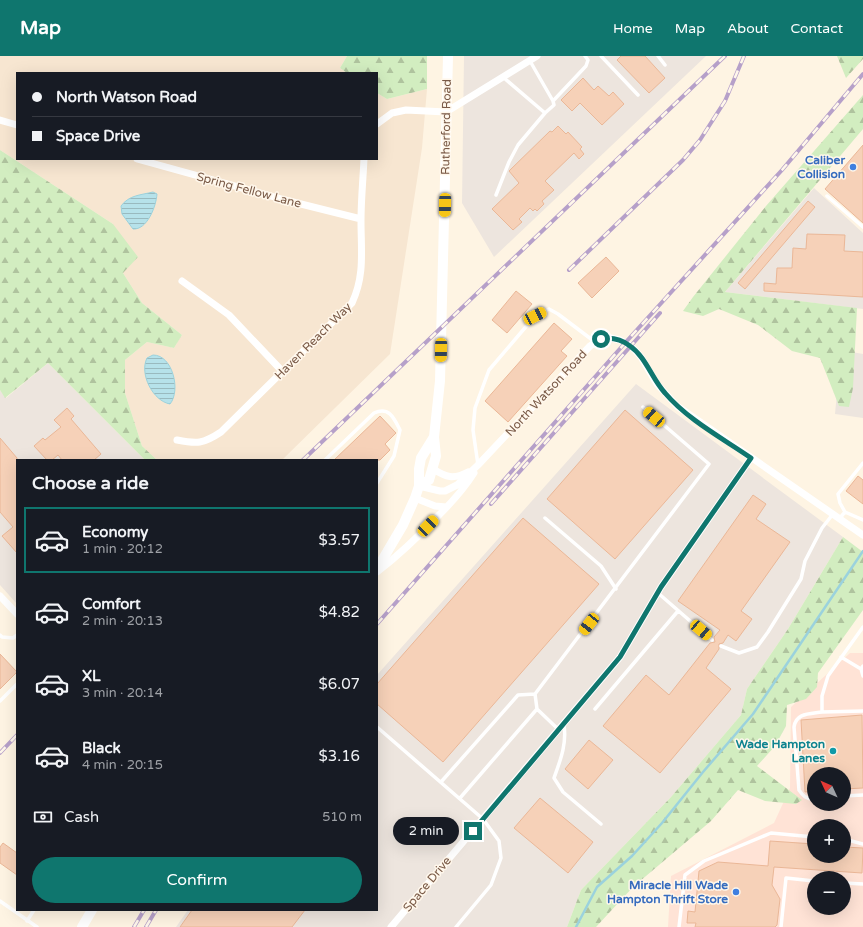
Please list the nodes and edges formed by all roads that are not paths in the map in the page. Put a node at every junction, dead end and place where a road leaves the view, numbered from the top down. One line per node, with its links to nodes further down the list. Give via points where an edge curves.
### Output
1 (448, 56): 11 (street, Rutherford Road)
2 (538, 56): 6 (street)
3 (585, 56): 10 (lane, via 588,60 586,66)
4 (601, 56): 9 (lane)
5 (658, 56): 7 (lane)
6 (530, 61): 8 (street); 10 (lane)
7 (665, 65)
8 (504, 78): 11 (street); 12 (lane)
9 (638, 95)
10 (553, 101): 12 (lane, via 554,105)
11 (446, 112): 14 (street, via 406,110 392,113); 26 (street, Rutherford Road, via 440,381)
12 (545, 113): 18 (lane, via 518,145)
13 (0, 120): 15 (street)
14 (378, 123)
15 (16, 125)
16 (141, 160): 20 (street, Spring Fellow Lane)
17 (364, 160): 20 (street, Haven Reach Way)
18 (496, 194)
19 (827, 196): 21 (lane)
20 (361, 219): 24 (street, Haven Reach Way, via 361,273 359,287 352,303)
21 (863, 227)
22 (182, 281): 24 (street, via 229,315)
23 (595, 342): 28 (street, North Watson Road, via 611,338 631,346 641,357 657,384 677,406); 31 (street, North Watson Road); 31 (lane, via 549,309 535,316 489,370 475,408 474,430)
24 (283, 372): 27 (street, Haven Reach Way, via 221,432 208,441 195,444)
25 (643, 407): 46 (lane, via 709,464)
26 (434, 437): 33 (street, Rutherford Road, via 436,456); 35 (street, Rutherford Road, via 421,458)
27 (177, 440)
28 (751, 458): 39 (street, North Watson Road); 47 (street, Space Drive)
29 (325, 459): 34 (lane, via 374,413 387,411 400,430 394,456)
30 (863, 463): 32 (lane)
31 (478, 466): 33 (street, North Watson Road, via 454,478 446,477); 35 (street, North Watson Road, via 457,485 445,491); 37 (street, North Watson Road, via 466,487)
32 (861, 468): 38 (lane, via 838,494)
33 (433, 469): 35 (street, Rutherford Road, via 429,480)
34 (378, 481)
35 (420, 486): 36 (street, Rutherford Road)
36 (415, 498): 37 (street, via 435,506); 44 (street, Rutherford Road, via 403,525)
37 (446, 507): 45 (street, North Watson Road, via 404,551)
38 (845, 512): 41 (lane); 42 (lane)
39 (833, 514): 41 (street, North Watson Road); 55 (lane, via 822,528 804,562 801,579 758,647 739,653)
40 (545, 518): 46 (lane, via 601,566)
41 (839, 519): 43 (street, North Watson Road)
42 (863, 520)
43 (863, 535)
44 (378, 567)
45 (378, 571)
46 (616, 589): 60 (lane)
47 (658, 593): 49 (lane); 66 (street, Space Drive, via 620,657)
48 (0, 596): 50 (street)
49 (678, 611): 54 (lane); 63 (lane)
50 (16, 613)
51 (863, 627): 56 (lane)
52 (0, 635): 53 (lane, via 13,638)
53 (16, 636)
54 (712, 640)
55 (721, 646)
56 (841, 657): 57 (lane); 65 (lane, via 824,685)
57 (862, 668): 58 (lane)
58 (863, 676)
59 (16, 685): 61 (lane)
60 (535, 694): 62 (lane); 68 (lane, via 518,696)
61 (0, 701)
62 (537, 709): 66 (lane); 71 (lane)
63 (595, 709)
64 (863, 711): 65 (lane)
65 (822, 712): 72 (lane, via 801,715 794,727 799,790)
66 (561, 727): 73 (street, Space Drive); 74 (lane, via 565,734 562,757 554,778 563,792)
67 (378, 728): 68 (lane)
68 (441, 782): 71 (lane)
69 (863, 795): 70 (lane)
70 (851, 796)
71 (460, 798): 73 (lane)
72 (807, 798)
73 (483, 819): 87 (street, Space Drive); 88 (lane, via 499,841 501,858 492,885)
74 (601, 824)
75 (807, 836): 89 (lane, via 771,833 704,861 684,874)
76 (851, 841): 77 (lane)
77 (863, 844)
78 (807, 880): 90 (lane, via 786,878)
79 (851, 883): 80 (lane)
80 (863, 884)
81 (0, 902): 84 (lane)
82 (33, 911): 84 (lane)
83 (91, 911): 86 (street)
84 (27, 921): 85 (lane)
85 (37, 927)
86 (82, 927)
87 (391, 927)
88 (456, 927)
89 (679, 927)
90 (781, 927)

